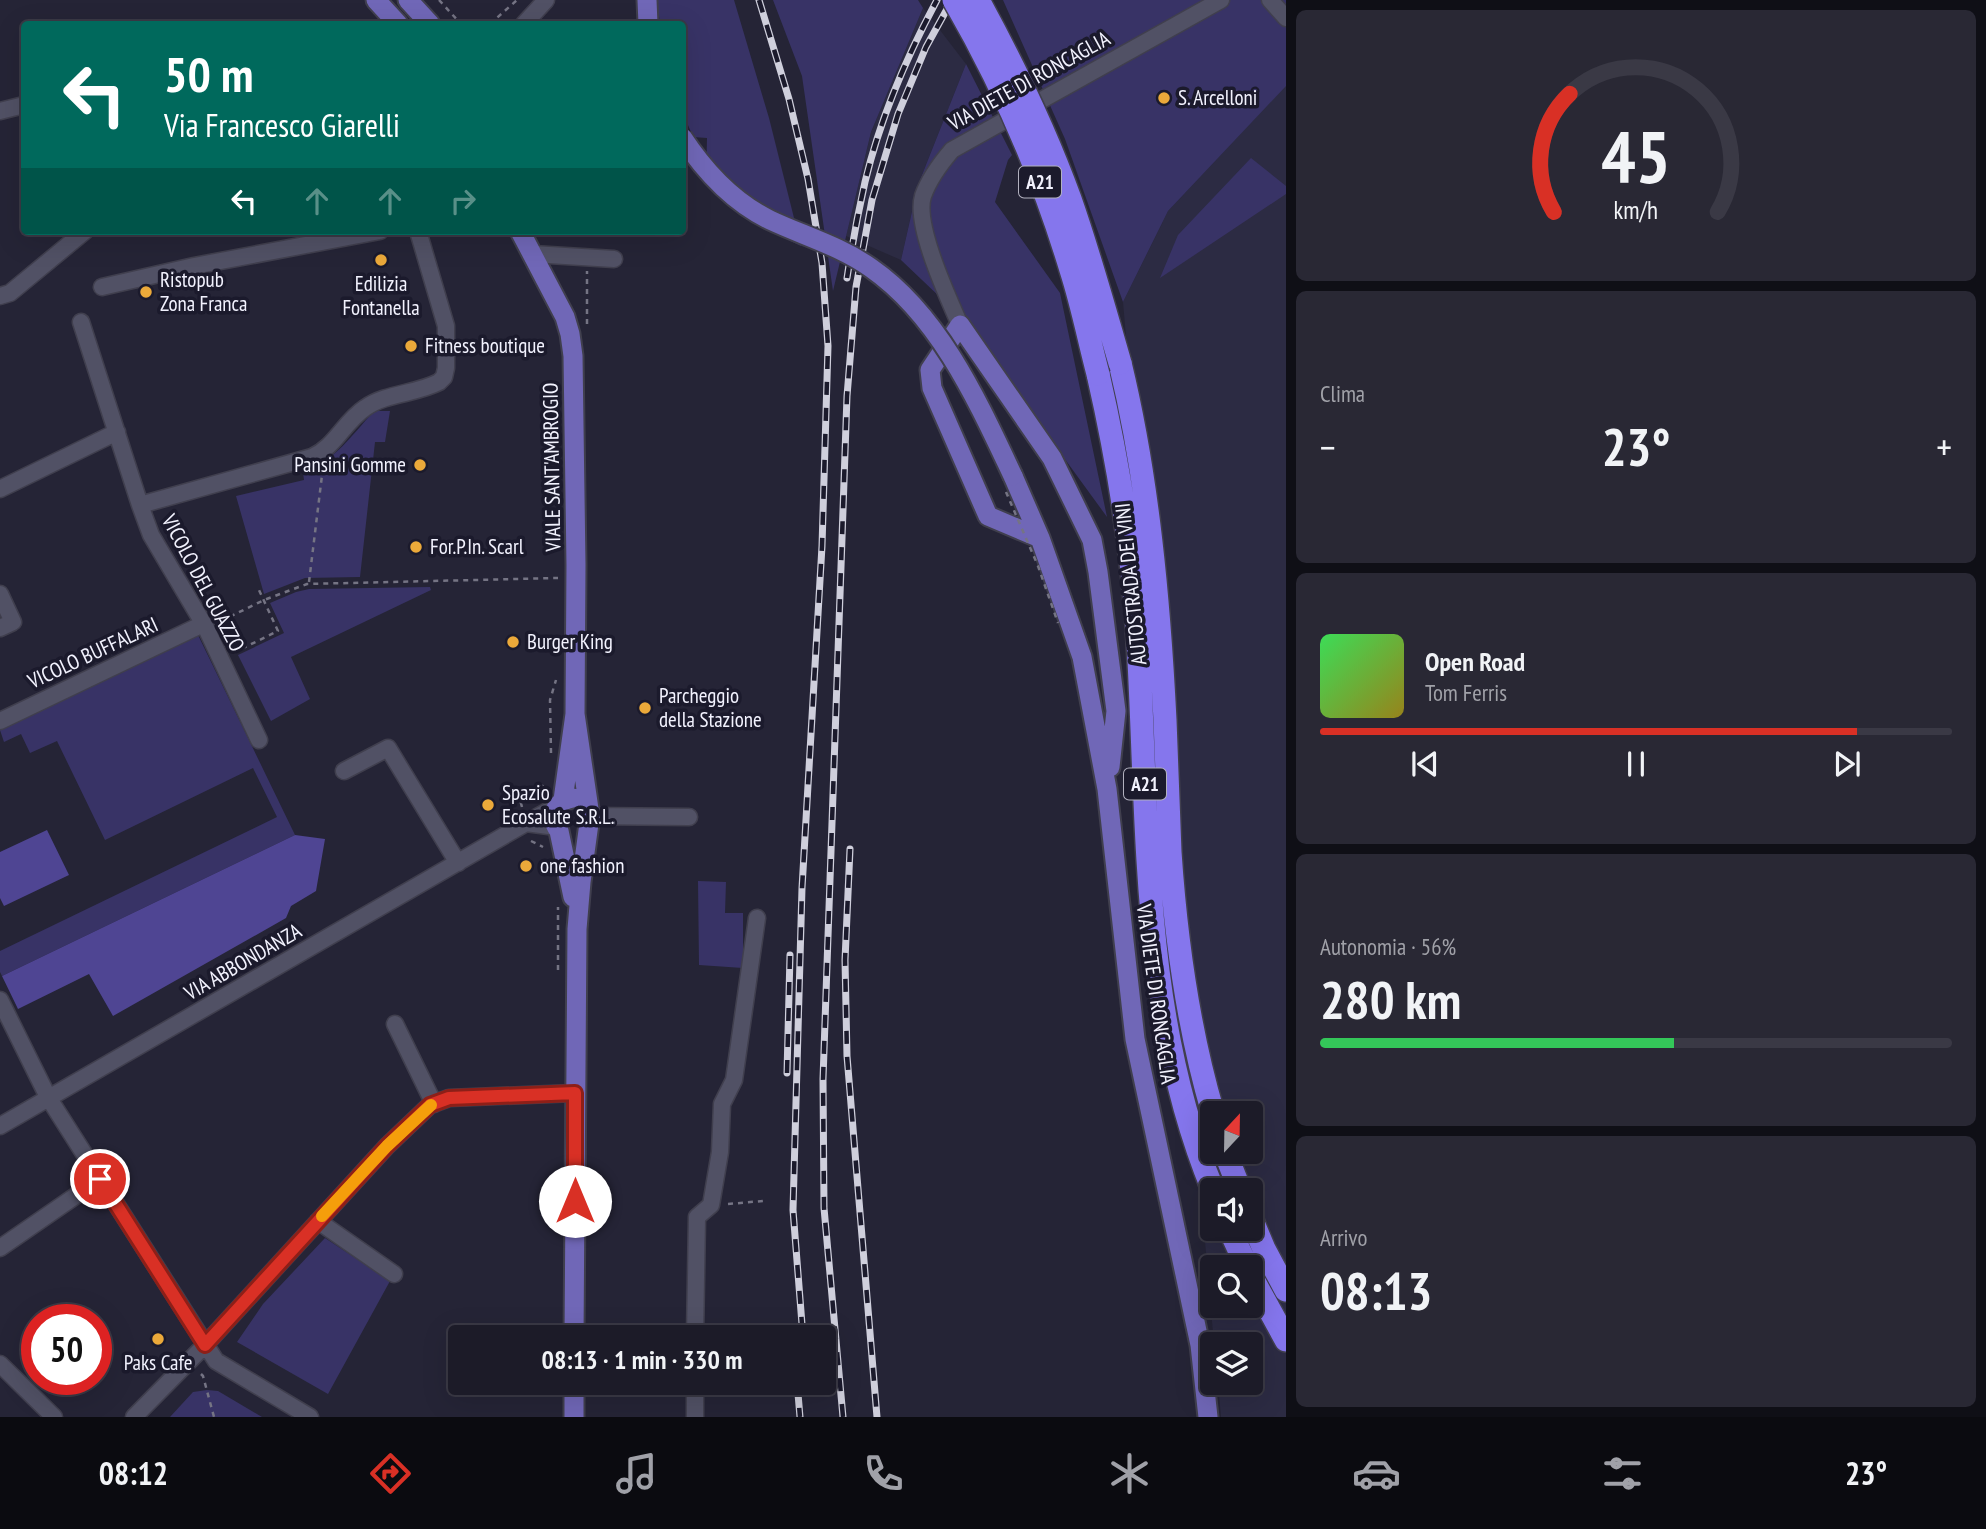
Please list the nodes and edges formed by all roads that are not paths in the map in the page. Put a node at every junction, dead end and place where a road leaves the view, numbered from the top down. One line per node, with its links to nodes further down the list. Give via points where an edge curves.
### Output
1 (376, 0): 10 (main road)
2 (408, 0): 11 (main road); 12 (street)
3 (546, 0): 13 (street)
4 (647, 0): 14 (main road)
5 (954, 0): 56 (highway, AUTOSTRADA DEI VINI / A21, bridge, via 1005,99 1051,209 1072,271 1110,427 1137,623 1147,850 1158,975 1184,1103)
6 (978, 0): 53 (highway, AUTOSTRADA DEI VINI / A21, bridge, via 1021,83 1070,200 1129,399 1157,612 1178,944)
7 (1221, 0): 28 (street, VIA DIETE DI RONCAGLIA, via 952,150 937,168 922,198 923,217 933,264)
8 (1270, 0): 9 (street)
9 (1286, 18)
10 (395, 21)
11 (427, 21)
12 (437, 21)
13 (527, 21)
14 (648, 21)
15 (21, 106): 16 (street)
16 (0, 111)
17 (686, 142): 32 (main road, VIA DIETE DI RONCAGLIA, bridge, via 723,188 743,204 869,266 920,312 990,429)
18 (80, 235): 26 (street, via 10,293)
19 (335, 235): 22 (street)
20 (419, 235): 31 (street, via 446,326 444,377 432,386 367,406 317,455)
21 (522, 235): 23 (main road, VIALE SANT'AMBROGIO)
22 (312, 237): 25 (street)
23 (533, 254): 24 (street); 36 (main road, VIALE SANT'AMBROGIO, via 565,317 573,356)
24 (614, 258)
25 (102, 287)
26 (0, 296)
27 (81, 322): 29 (street, VICOLO DEL GUAZZO)
28 (960, 325): 32 (main road, via 930,370 932,388 988,516); 40 (main road, via 1052,458 1092,540 1116,711)
29 (117, 432): 30 (street); 31 (street, VICOLO DEL GUAZZO)
30 (0, 489)
31 (140, 505): 34 (street, VICOLO DEL GUAZZO, via 151,534)
32 (1031, 534): 40 (main road, VIA DIETE DI RONCAGLIA, via 1082,657)
33 (0, 594): 35 (street, via 13,622)
34 (204, 626): 37 (street, VICOLO BUFFALARI); 38 (street, VICOLO DEL GUAZZO)
35 (0, 628)
36 (575, 714): 41 (main road, VIALE SANT'AMBROGIO); 42 (main road, VIALE SANT'AMBROGIO)
37 (0, 720)
38 (259, 740)
39 (344, 771): 46 (street, via 388,748)
40 (1107, 789): 76 (main road, VIA DIETE DI RONCAGLIA, via 1135,1039 1200,1345)
41 (560, 803): 42 (main road, via 580,800); 44 (street, VIA ABBONDANZA); 45 (main road, VIALE SANT'AMBROGIO, via 553,816)
42 (589, 816): 43 (street); 45 (main road, via 581,833 569,835); 48 (main road, VIALE SANT'AMBROGIO)
43 (689, 817)
44 (526, 823): 45 (street); 46 (street, VIA ABBONDANZA)
45 (557, 829): 48 (main road, VIALE SANT'AMBROGIO)
46 (458, 863): 52 (street, VIA ABBONDANZA)
47 (757, 918): 65 (street, via 734,1080 722,1104 711,1205 697,1217)
48 (577, 929): 51 (main road, VIALE SANT'AMBROGIO)
49 (0, 1000): 52 (street)
50 (394, 1024): 54 (street)
51 (575, 1093): 54 (street, via 449,1098); 64 (main road, VIALE SANT'AMBROGIO)
52 (48, 1097): 55 (street, VIA ABBONDANZA); 57 (street)
53 (1210, 1101)
54 (434, 1104): 58 (street, via 387,1146)
55 (0, 1126)
56 (1208, 1178)
57 (100, 1179): 60 (street); 67 (street)
58 (318, 1221): 61 (street); 67 (street)
59 (1261, 1241): 62 (highway)
60 (0, 1248)
61 (394, 1274)
62 (1286, 1290)
63 (1263, 1298): 66 (highway)
64 (574, 1325)
65 (695, 1325)
66 (1286, 1340)
67 (205, 1345): 73 (street); 74 (street, via 216,1361)
68 (0, 1364): 72 (street)
69 (574, 1395): 71 (main road)
70 (695, 1395): 75 (street)
71 (573, 1415)
72 (54, 1417)
73 (134, 1417)
74 (310, 1417)
75 (695, 1417)
76 (1208, 1417)

